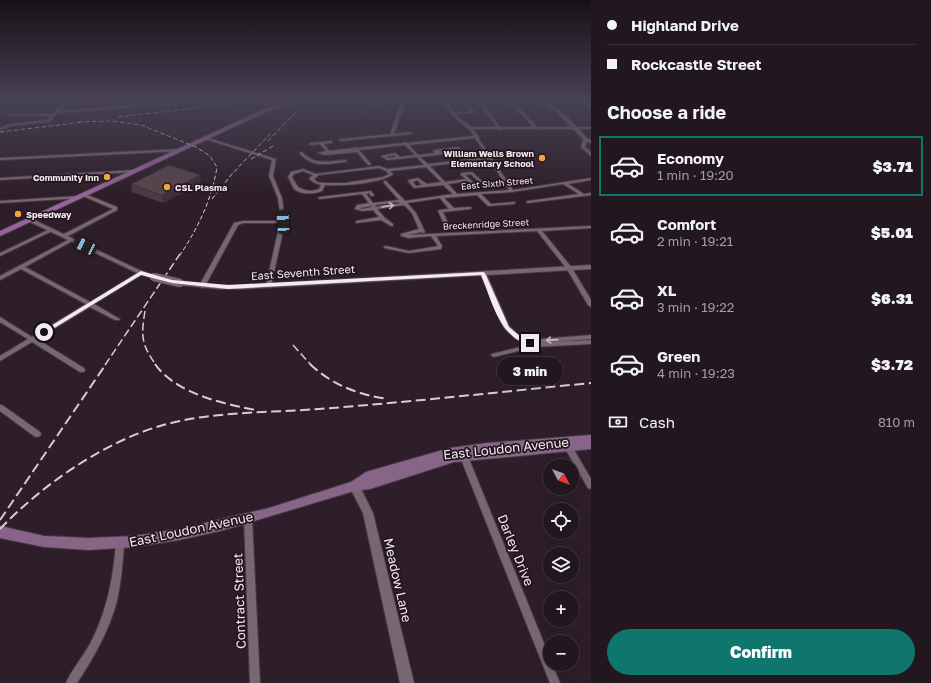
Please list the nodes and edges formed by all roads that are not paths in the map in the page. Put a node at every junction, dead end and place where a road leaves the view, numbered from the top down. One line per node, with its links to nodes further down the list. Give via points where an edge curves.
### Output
1 (221, 131): 8 (main road)
2 (393, 131): 6 (street)
3 (472, 131): 9 (street)
4 (577, 131): 11 (street)
5 (411, 133): 7 (street)
6 (392, 134)
7 (370, 137): 10 (street); 17 (street)
8 (206, 138): 19 (main road); 62 (street, via 274,159 271,176 280,198)
9 (477, 138): 15 (street); 27 (street)
10 (341, 140)
11 (585, 141): 13 (street); 23 (street, via 584,149)
12 (332, 142): 14 (street)
13 (591, 142)
14 (321, 143): 16 (street); 20 (street)
15 (405, 143): 17 (street); 24 (street)
16 (311, 144)
17 (378, 146): 18 (street)
18 (356, 149): 20 (street); 30 (street)
19 (180, 150): 26 (street); 33 (main road)
20 (328, 152): 29 (street)
21 (301, 153): 29 (street, via 314,164)
22 (438, 154): 22 (street, via 435,151 458,148 462,151); 24 (street)
23 (591, 155)
24 (418, 156): 25 (street); 31 (street)
25 (399, 158)
26 (0, 159)
27 (491, 159): 31 (street); 43 (street)
28 (345, 160): 29 (street)
29 (335, 162)
30 (371, 167): 32 (street); 34 (street)
31 (430, 167): 32 (street); 39 (street)
32 (389, 171): 36 (street, via 389,176)
33 (134, 172): 35 (street); 50 (main road)
34 (316, 175): 40 (street, via 312,177 313,181); 40 (street, via 303,170 292,173 290,177 296,188 304,191 318,192)
35 (0, 179)
36 (382, 179): 40 (street); 54 (street)
37 (591, 179): 41 (street, East Sixth Street)
38 (469, 180): 39 (street)
39 (446, 183): 42 (street); 49 (street)
40 (323, 184)
41 (565, 184): 43 (street, East Sixth Street); 46 (street)
42 (425, 185)
43 (512, 191): 45 (street, East Sixth Street)
44 (363, 193): 48 (street, via 370,192); 52 (street); 57 (street)
45 (479, 194): 49 (street, East Sixth Street); 56 (street, via 490,205)
46 (583, 194): 47 (street); 55 (street)
47 (591, 194)
48 (372, 195)
49 (456, 195): 51 (street, East Sixth Street)
50 (82, 196): 53 (street); 61 (main road); 73 (street, via 115,208 114,211)
51 (441, 197): 54 (street, East Sixth Street); 59 (street)
52 (320, 198)
53 (0, 202)
54 (404, 202): 57 (street, East Sixth Street); 68 (street, via 414,213)
55 (528, 202)
56 (512, 203)
57 (373, 206): 60 (street)
58 (470, 208): 59 (street)
59 (452, 209): 66 (street, via 439,212)
60 (382, 218): 63 (street); 64 (street)
61 (30, 220): 67 (street, East Seventh Street); 70 (main road)
62 (283, 222): 83 (street, via 236,224); 84 (street)
63 (358, 222)
64 (391, 225)
65 (591, 227): 69 (street, Breckenridge Street)
66 (448, 228)
67 (52, 230): 73 (street, East Seventh Street); 76 (street)
68 (422, 230): 71 (street); 71 (street, Breckenridge Street, via 403,235 408,238)
69 (539, 230): 72 (street, Breckenridge Street); 79 (street)
70 (0, 234)
71 (426, 235): 72 (street, Breckenridge Street)
72 (433, 235): 75 (street, via 439,248 409,252)
73 (64, 236): 74 (street, East Seventh Street)
74 (72, 240): 77 (street); 80 (street, East Seventh Street)
75 (386, 247)
76 (0, 255)
77 (21, 267): 82 (street); 85 (street)
78 (591, 267): 79 (street, East Seventh Street)
79 (569, 268): 81 (street, East Seventh Street); 86 (street)
80 (141, 273): 83 (street, East Seventh Street, bridge); 85 (street)
81 (483, 273): 84 (street, East Seventh Street); 92 (street, via 506,328)
82 (0, 278)
83 (202, 286): 84 (street, East Seventh Street)
84 (269, 286)
85 (90, 304): 88 (street); 90 (street)
86 (591, 305)
87 (0, 319): 90 (street)
88 (117, 319)
89 (591, 337): 92 (street, one-way to 92, via 541,340)
90 (33, 339): 94 (street); 95 (street)
91 (591, 342): 92 (street)
92 (534, 345): 93 (street)
93 (494, 355)
94 (0, 359)
95 (82, 370)
96 (0, 406): 97 (street)
97 (37, 434)
98 (591, 439): 99 (main road, East Loudon Avenue)
99 (566, 444): 100 (main road, East Loudon Avenue); 101 (main road, East Loudon Avenue); 103 (street)
100 (591, 445)
101 (463, 453): 102 (main road, East Loudon Avenue, via 370,484); 110 (street, Darley Drive)
102 (354, 486): 104 (main road, East Loudon Avenue); 109 (street, Meadow Lane, via 368,513)
103 (591, 486)
104 (248, 518): 106 (main road, East Loudon Avenue, via 173,535); 108 (street, Contract Street)
105 (0, 532): 106 (main road, East Loudon Avenue, via 71,543)
106 (120, 543): 107 (street, via 119,569 111,610 94,649)
107 (71, 683)
108 (255, 683)
109 (407, 683)
110 (555, 683)

